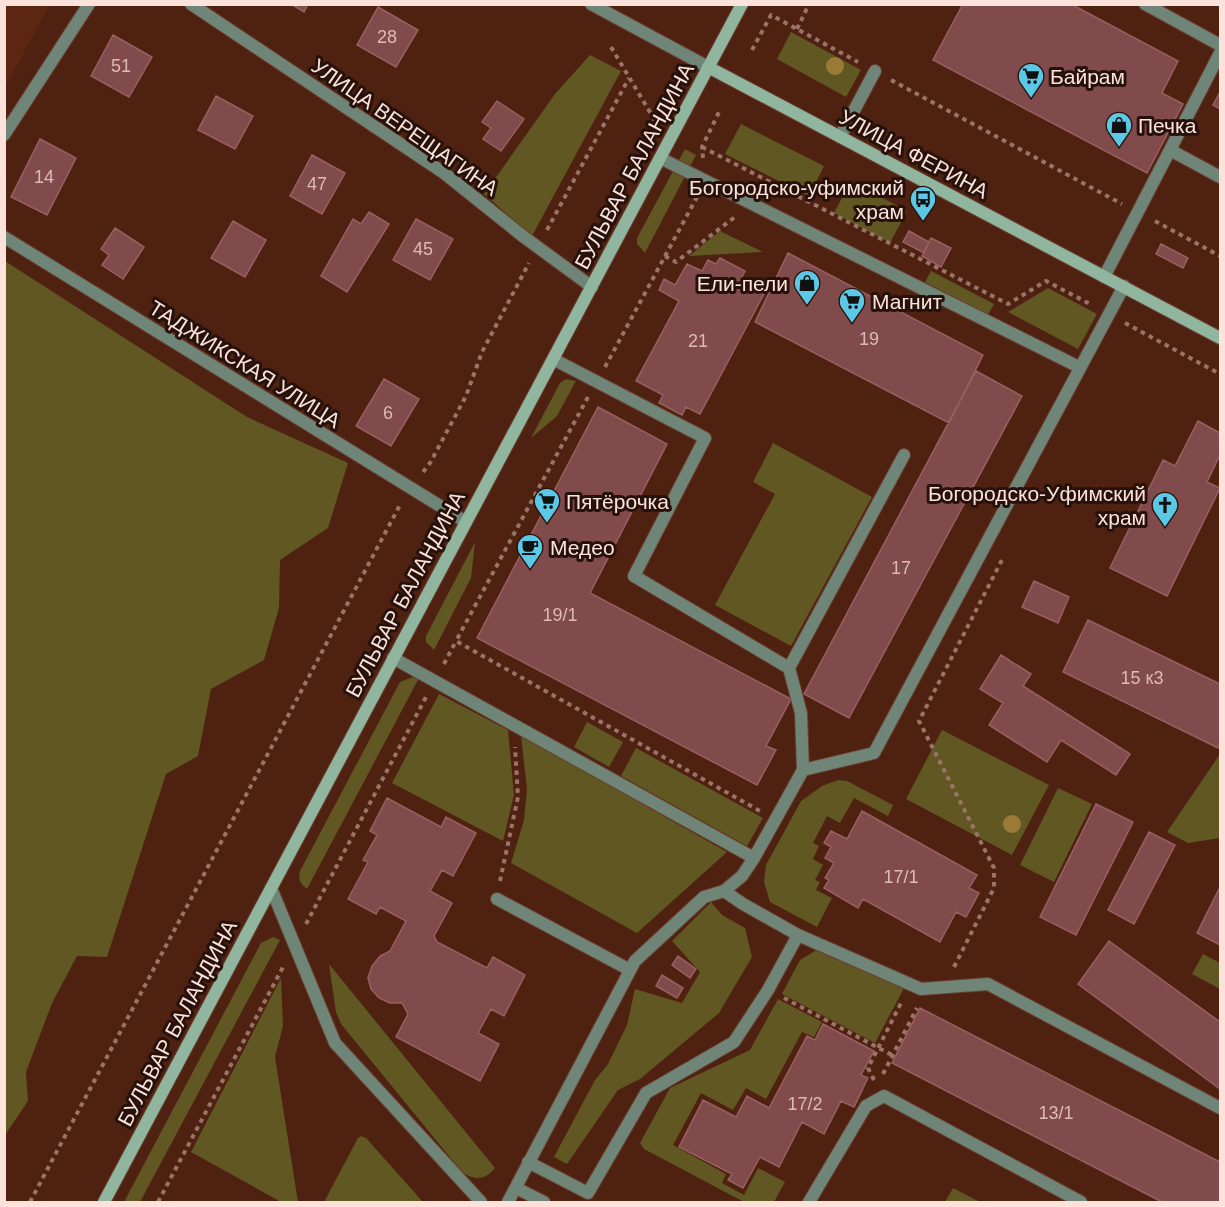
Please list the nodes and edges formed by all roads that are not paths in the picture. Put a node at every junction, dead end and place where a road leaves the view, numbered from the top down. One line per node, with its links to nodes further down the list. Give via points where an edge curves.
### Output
1 (89, 4): 10 (street)
2 (191, 4): 18 (street, УЛИЦА ВЕРЕЩАГИНА, via 444,173)
3 (591, 4): 8 (street, УЛИЦА ФЕРИНА)
4 (742, 4): 8 (main road, БУЛЬВАР БАЛАНДИНА)
5 (1145, 4): 6 (street)
6 (1221, 45)
7 (1221, 54): 12 (street)
8 (708, 67): 11 (main road, УЛИЦА ФЕРИНА); 13 (main road, БУЛЬВАР БАЛАНДИНА)
9 (875, 71): 11 (street)
10 (4, 135)
11 (840, 137): 16 (main road, УЛИЦА ФЕРИНА)
12 (1170, 150): 14 (street); 16 (street)
13 (660, 158): 18 (main road, БУЛЬВАР БАЛАНДИНА); 21 (street)
14 (1221, 177)
15 (4, 237): 23 (street, ТАДЖИКСКАЯ УЛИЦА)
16 (1104, 277): 17 (main road, УЛИЦА ФЕРИНА)
17 (1124, 286): 19 (main road, УЛИЦА ФЕРИНА); 21 (street)
18 (592, 287): 20 (main road, БУЛЬВАР БАЛАНДИНА)
19 (1221, 338)
20 (553, 358): 23 (main road, БУЛЬВАР БАЛАНДИНА); 25 (street, via 705,438 634,576)
21 (1079, 367): 26 (street, via 874,753)
22 (904, 455): 25 (street)
23 (466, 522): 24 (main road, БУЛЬВАР БАЛАНДИНА)
24 (393, 658): 27 (street); 28 (main road, БУЛЬВАР БАЛАНДИНА)
25 (789, 668): 26 (street, via 801,713)
26 (803, 770): 27 (street)
27 (754, 858): 29 (street, via 742,876)
28 (271, 888): 36 (main road, БУЛЬВАР БАЛАНДИНА); 37 (street, via 335,1043)
29 (724, 891): 31 (street); 32 (street, via 704,897)
30 (497, 899): 32 (street)
31 (798, 935): 33 (street, via 921,989 988,984); 34 (street, via 734,1042 646,1093 588,1193)
32 (630, 970): 34 (street)
33 (1221, 1108)
34 (528, 1162): 35 (street)
35 (516, 1188): 38 (street); 39 (street)
36 (104, 1203)
37 (481, 1203)
38 (508, 1203)
39 (544, 1203)
40 (809, 1203): 41 (street, via 866,1107 884,1096)
41 (1081, 1203)

